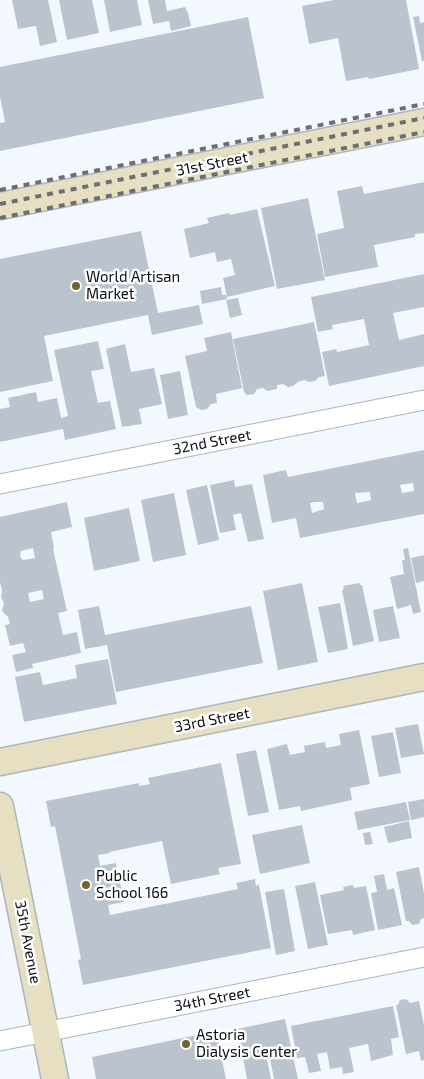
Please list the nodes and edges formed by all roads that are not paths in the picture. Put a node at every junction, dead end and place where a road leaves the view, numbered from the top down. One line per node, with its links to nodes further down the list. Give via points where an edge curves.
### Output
1 (424, 122): 2 (main road, 31st Street)
2 (0, 206)
3 (424, 400): 4 (street, 32nd Street)
4 (0, 484)
5 (424, 677): 6 (main road, 33rd Street)
6 (0, 762)
7 (0, 806): 9 (main road, 35th Avenue)
8 (424, 957): 9 (street, 34th Street)
9 (46, 1032): 10 (street, 34th Street); 11 (main road, 35th Avenue)
10 (0, 1041)
11 (55, 1079)

